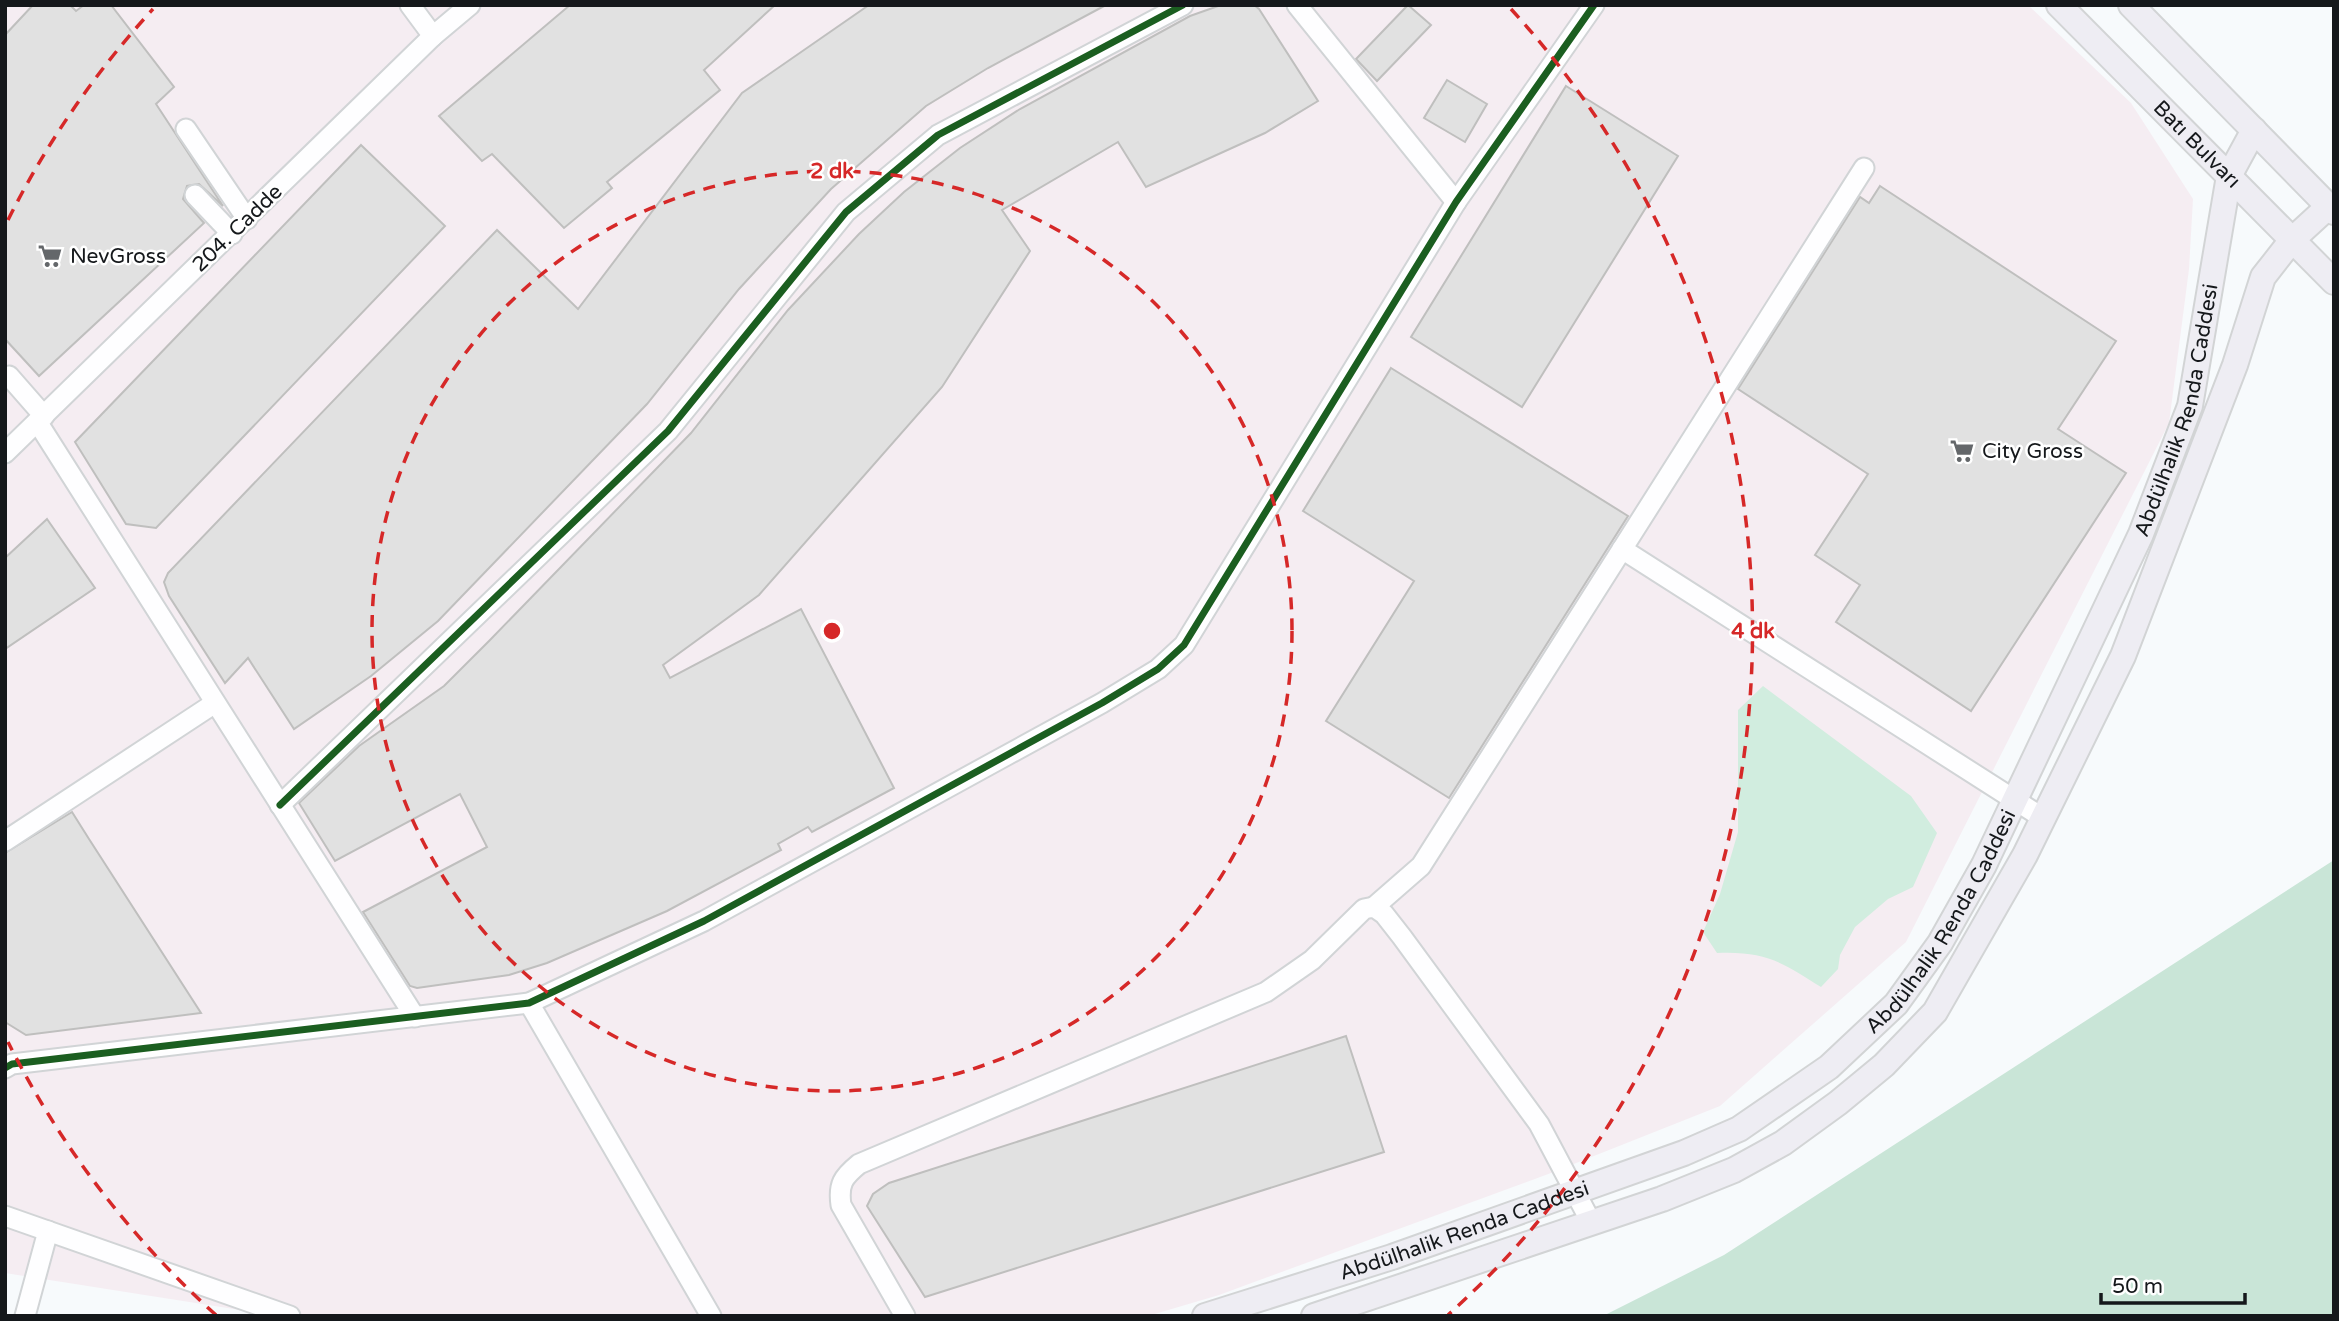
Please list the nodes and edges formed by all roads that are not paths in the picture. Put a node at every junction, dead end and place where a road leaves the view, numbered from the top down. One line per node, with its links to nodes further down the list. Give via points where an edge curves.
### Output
1 (410, 5): 8 (street)
2 (470, 5): 8 (street, 204. Cadde)
3 (1183, 5): 26 (street, via 938,135 846,212 668,431)
4 (1297, 5): 14 (street)
5 (1594, 5): 14 (street)
6 (2059, 5): 12 (main road, Batı Bulvarı)
7 (2131, 5): 10 (main road)
8 (433, 36): 16 (street, 204. Cadde)
9 (186, 129): 16 (street)
10 (2254, 130): 12 (main road, Abdülhalik Renda Caddesi); 15 (main road)
11 (1864, 168): 23 (street)
12 (2229, 176): 18 (main road, Batı Bulvarı); 25 (main road, Abdülhalik Renda Caddesi, via 2190,405 2141,534)
13 (195, 195): 17 (street)
14 (1456, 202): 30 (street, via 1184,645 1158,668 704,921)
15 (2331, 209): 18 (main road, Abdülhalik Renda Caddesi)
16 (247, 219): 17 (street, 204. Cadde)
17 (232, 234): 21 (street, 204. Cadde)
18 (2292, 240): 19 (main road, Batı Bulvarı); 27 (main road, Abdülhalik Renda Caddesi, via 2263,277 2235,365 2123,656)
19 (2334, 282)
20 (9, 376): 21 (street)
21 (41, 420): 22 (street, 204. Cadde); 24 (street)
22 (5, 453)
23 (1622, 549): 25 (street); 29 (street, via 1421,866)
24 (215, 703): 26 (street); 28 (street)
25 (2015, 800): 27 (street); 33 (main road, Abdülhalik Renda Caddesi, via 1940,943 1896,1004 1829,1067 1739,1129)
26 (280, 805): 31 (street)
27 (2043, 818): 35 (main road, Abdülhalik Renda Caddesi, via 1935,1012 1884,1066 1783,1143 1734,1171)
28 (5, 841)
29 (1374, 907): 33 (street, via 1402,937 1539,1124); 40 (street, via 1364,909 1312,960 1266,992 859,1164 845,1176 839,1188 841,1205)
30 (529, 1003): 31 (street); 39 (street)
31 (415, 1017): 32 (street)
32 (5, 1068)
33 (1575, 1192): 35 (street); 41 (main road, Abdülhalik Renda Caddesi)
34 (5, 1216): 36 (street)
35 (1591, 1222): 42 (main road, Abdülhalik Renda Caddesi)
36 (48, 1231): 37 (street); 38 (street)
37 (25, 1316)
38 (290, 1316)
39 (711, 1316)
40 (905, 1316)
41 (1205, 1316)
42 (1314, 1316)

